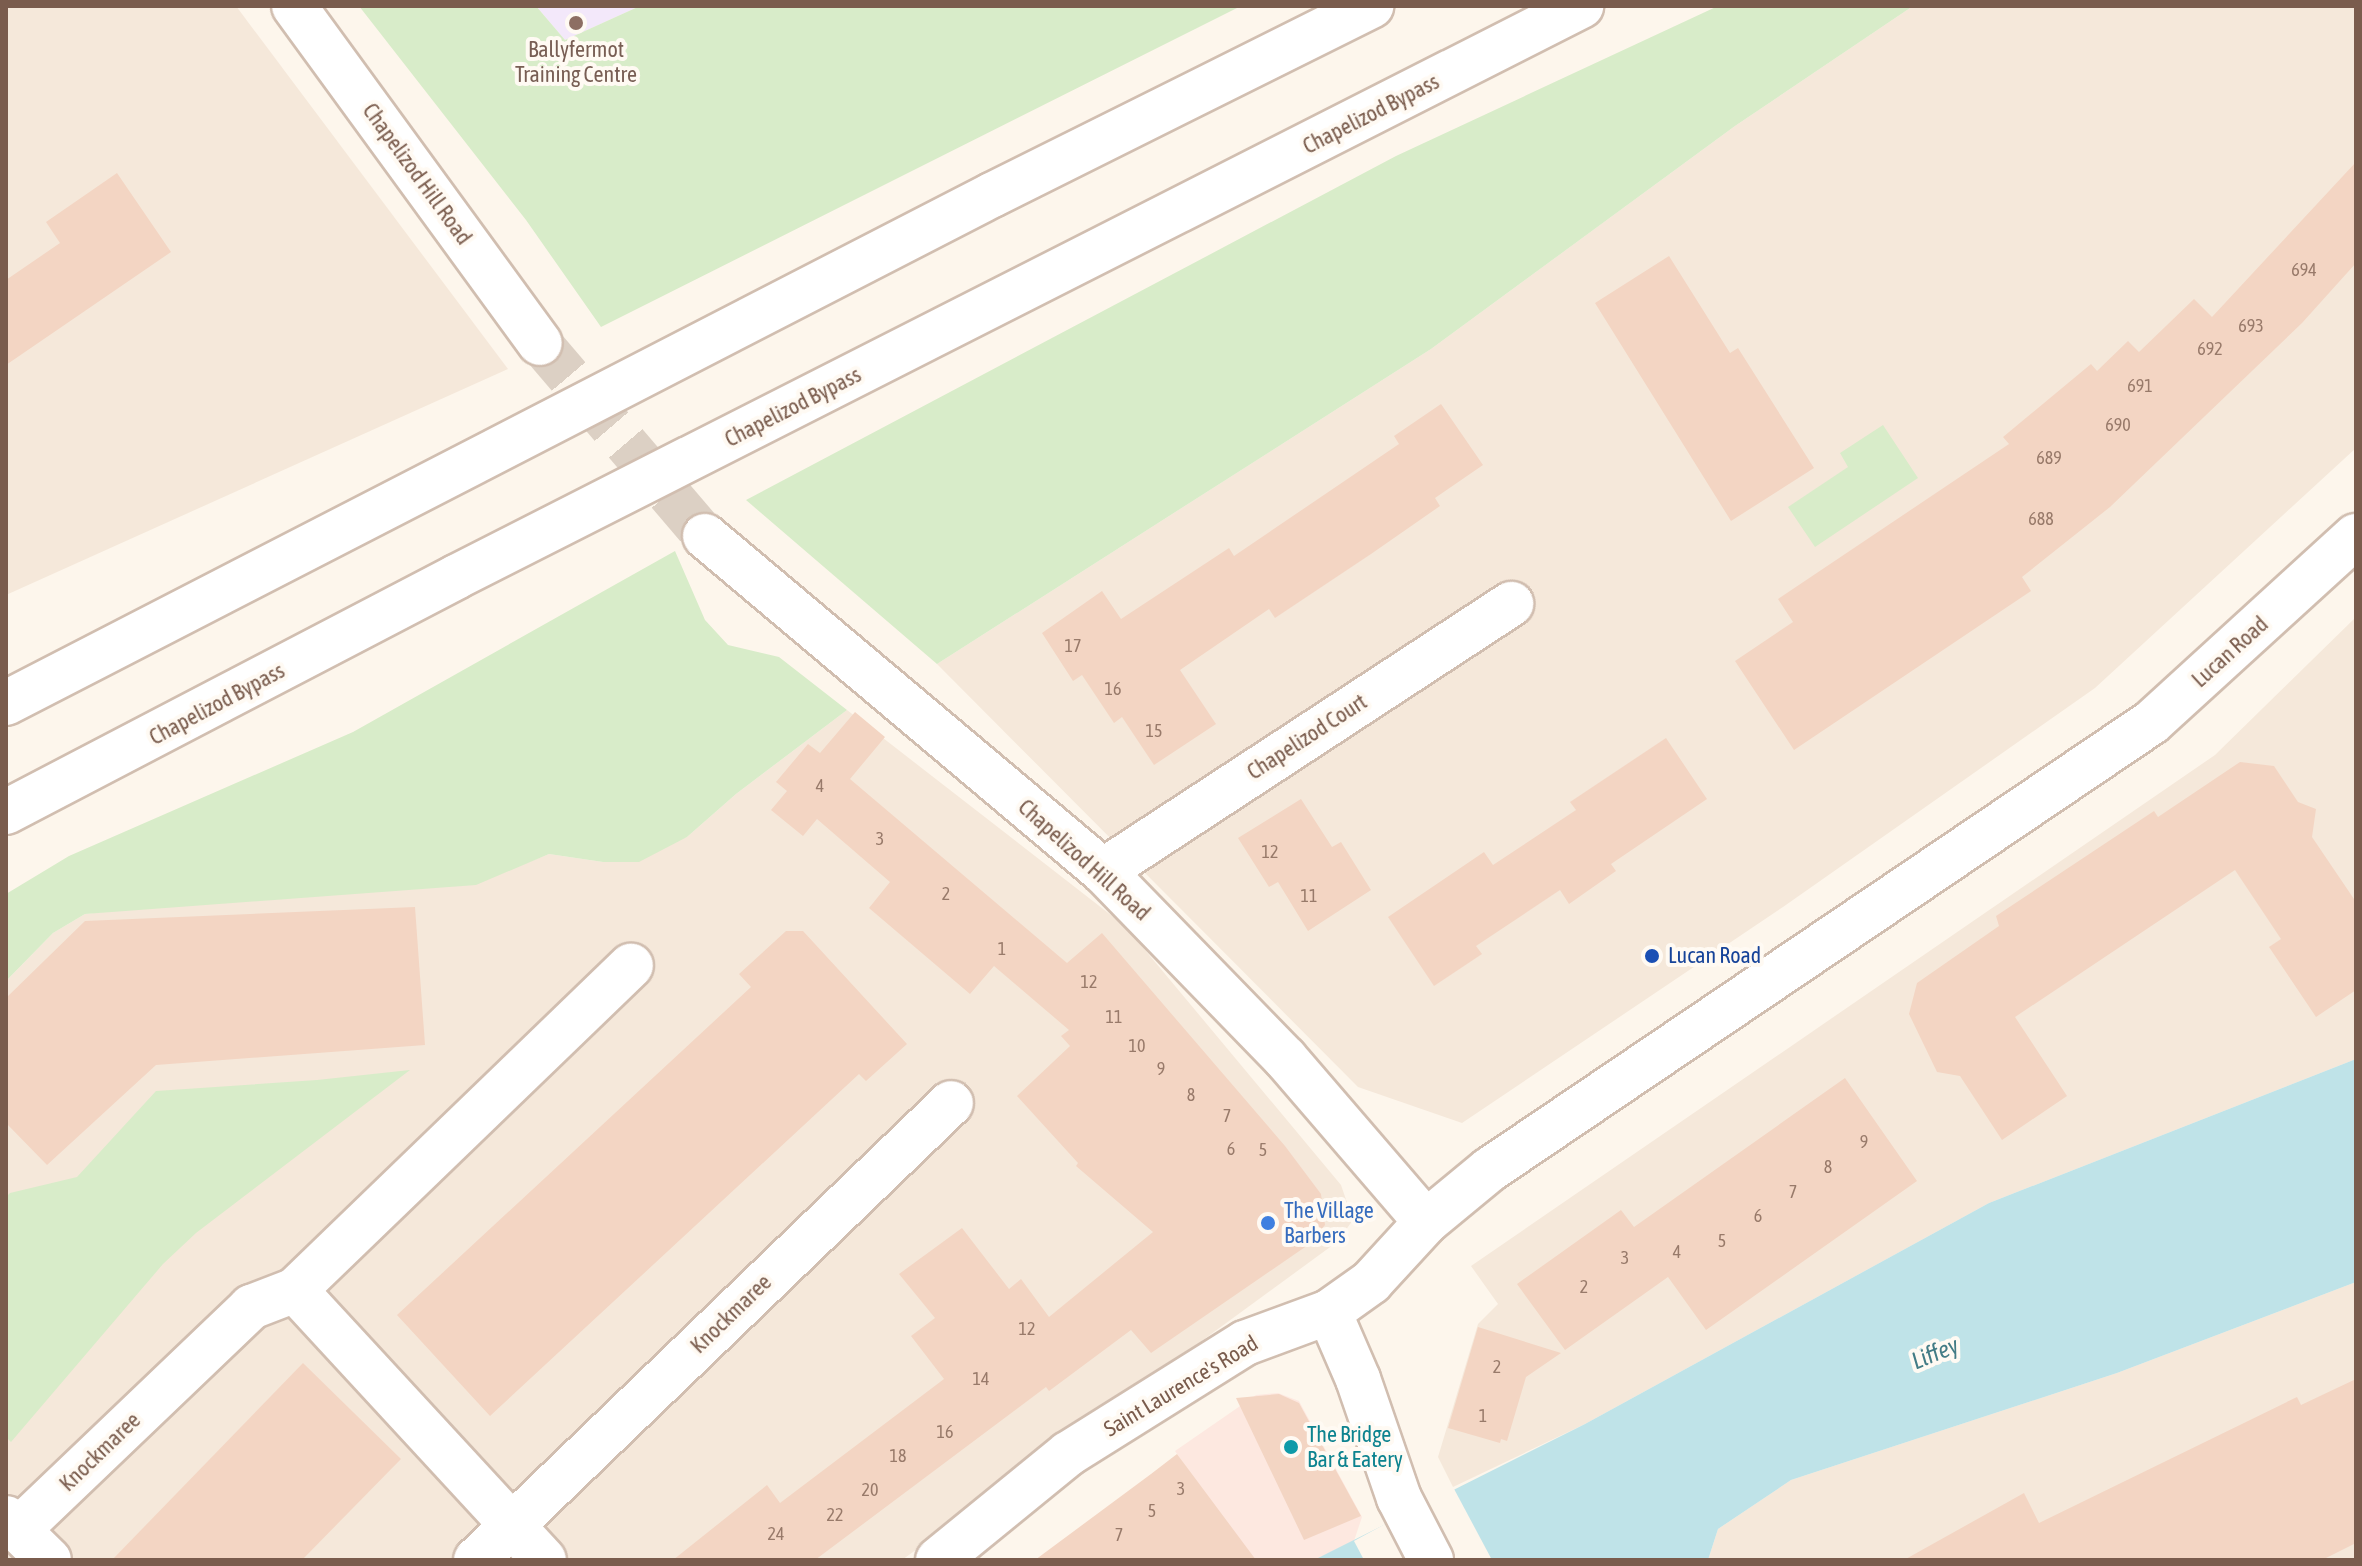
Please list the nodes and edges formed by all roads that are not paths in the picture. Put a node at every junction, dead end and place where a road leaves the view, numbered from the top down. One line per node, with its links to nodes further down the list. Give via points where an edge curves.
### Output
1 (294, 6): 4 (main road, Chapelizod Hill Road)
2 (1371, 6): 8 (main road, via 992,195)
3 (1581, 6): 9 (main road, Chapelizod Bypass, via 456,577)
4 (540, 343)
5 (705, 536): 10 (main road, Chapelizod Hill Road)
6 (2356, 536): 13 (main road, Lucan Road, via 2152,722 1489,1170)
7 (1511, 604): 10 (main road, Chapelizod Court)
8 (6, 703)
9 (6, 812)
10 (1103, 871): 13 (main road, Chapelizod Hill Road, via 1285,1058)
11 (631, 965): 14 (main road, Knockmaree)
12 (951, 1103): 17 (main road, Knockmaree)
13 (1426, 1222): 15 (main road, Saint Laurence's Road, via 1371,1282)
14 (295, 1290): 16 (main road, Knockmaree, via 251,1307); 17 (main road)
15 (1329, 1312): 21 (main road, Saint Laurence's Road, via 1245,1343 1068,1454); 22 (main road, via 1399,1498)
16 (12, 1524): 18 (main road, Knockmaree)
17 (512, 1525): 19 (main road, Knockmaree); 20 (main road)
18 (49, 1560)
19 (476, 1560)
20 (544, 1560)
21 (938, 1560)
22 (1431, 1560)

